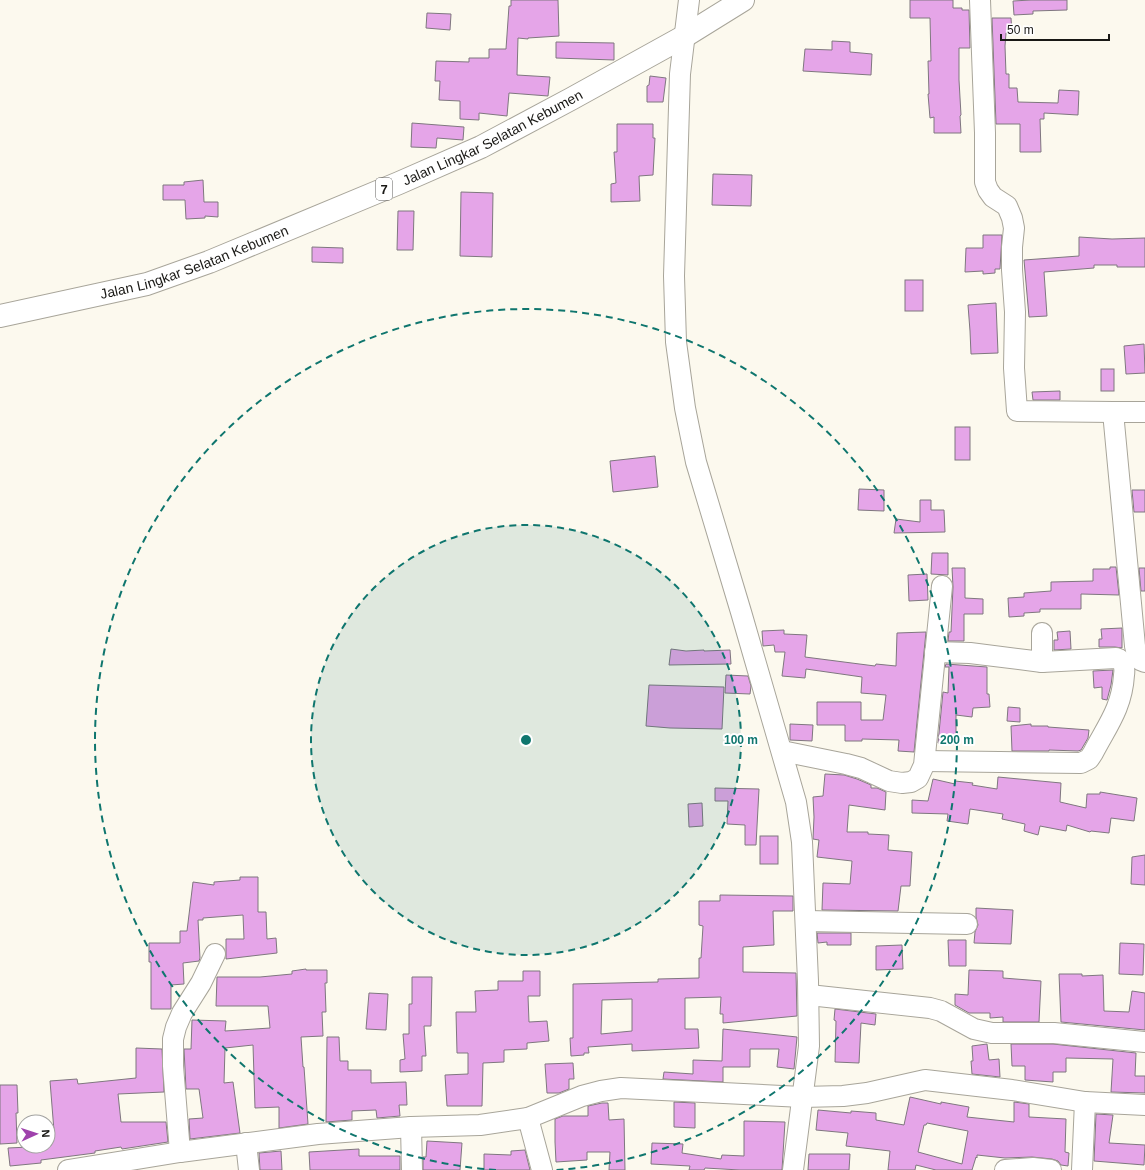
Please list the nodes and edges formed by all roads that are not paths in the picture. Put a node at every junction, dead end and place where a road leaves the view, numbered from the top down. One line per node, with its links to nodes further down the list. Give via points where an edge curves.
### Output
1 (689, 0): 4 (street)
2 (744, 0): 4 (highway, Jalan Lingkar Selatan Kebumen / 7)
3 (980, 0): 6 (street, via 986,182 993,197 1007,206 1014,228 1012,247 1017,411)
4 (685, 36): 5 (highway, Jalan Lingkar Selatan Kebumen / 7, via 481,147 210,262 147,284); 14 (street, via 680,74 674,276 676,342 684,401 696,462)
5 (0, 316)
6 (1113, 412): 7 (street); 11 (street)
7 (1145, 412)
8 (942, 586): 10 (street)
9 (1042, 633): 13 (street)
10 (936, 652): 13 (street, via 970,653); 15 (street)
11 (1140, 654): 12 (street)
12 (1120, 659): 13 (street); 15 (street, via 1124,672 1120,702 1093,753 1085,762)
13 (1042, 662)
14 (782, 751): 15 (street, via 861,768 889,781 902,783 918,778); 16 (street, via 800,826)
15 (925, 761)
16 (806, 920): 17 (street); 19 (street)
17 (967, 924)
18 (215, 954): 27 (street, via 182,1013 173,1039)
19 (809, 994): 20 (street, via 930,1008 941,1011 974,1029 992,1034 1054,1033); 21 (street, via 810,1046)
20 (1145, 1042)
21 (802, 1097): 22 (street, via 867,1093 925,1080); 24 (street, via 621,1088 582,1096); 32 (street)
22 (1085, 1102): 23 (street); 35 (street)
23 (1145, 1105)
24 (528, 1118): 25 (street, via 480,1126); 31 (street)
25 (411, 1126): 26 (street); 30 (street)
26 (246, 1143): 27 (street); 29 (street)
27 (180, 1152): 28 (street)
28 (68, 1170)
29 (249, 1170)
30 (412, 1170)
31 (542, 1170)
32 (793, 1170)
33 (1005, 1170): 34 (street)
34 (1051, 1170)
35 (1082, 1170)

